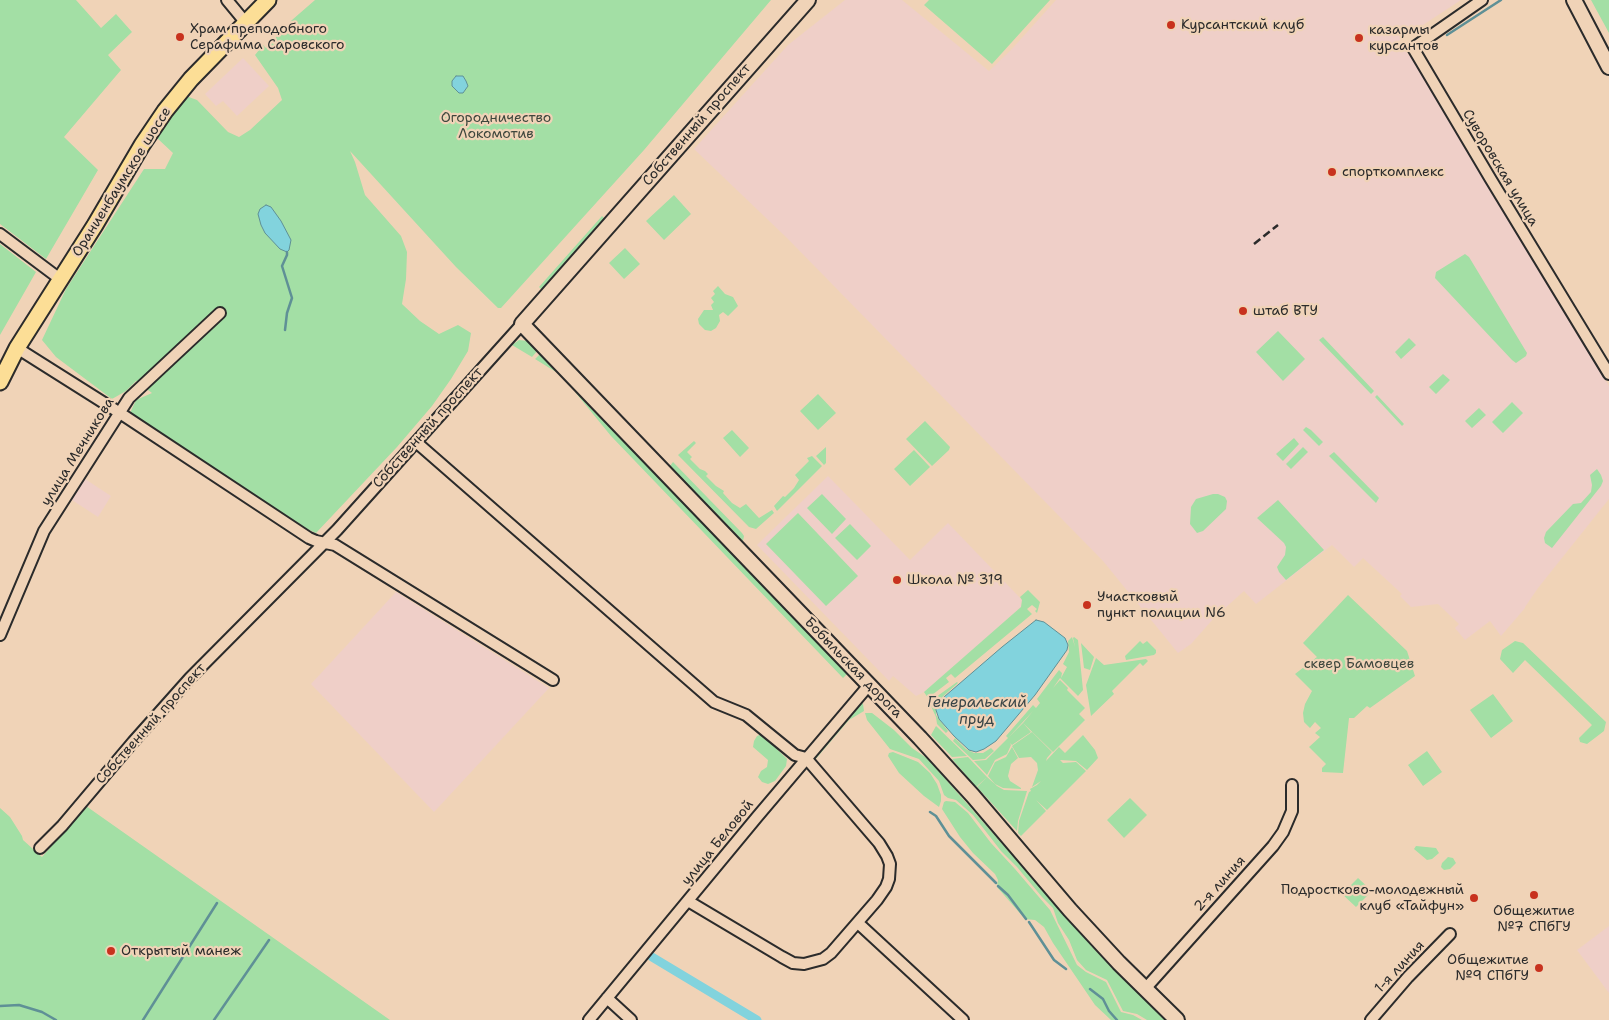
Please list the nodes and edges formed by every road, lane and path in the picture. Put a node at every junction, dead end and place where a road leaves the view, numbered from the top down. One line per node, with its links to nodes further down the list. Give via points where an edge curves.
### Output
1 (227, 0): 6 (street)
2 (268, 0): 6 (main road, Ораниенбаумское шоссе)
3 (808, 0): 11 (street, Собственный проспект)
4 (1482, 0): 13 (street, Суворовская улица, via 1413,48)
5 (1574, 0): 7 (street)
6 (246, 23): 9 (main road, Ораниенбаумское шоссе, via 164,111)
7 (1609, 67)
8 (0, 234): 9 (street)
9 (60, 279): 12 (main road, Ораниенбаумское шоссе)
10 (220, 313): 15 (street, улица Мечникова, via 129,398)
11 (522, 324): 16 (street, Собственный проспект); 20 (street, Бобыльская дорога)
12 (16, 348): 14 (main road, Ораниенбаумское шоссе); 15 (street)
13 (1609, 374)
14 (0, 382)
15 (120, 413): 17 (street, via 309,538); 18 (street, улица Мечникова, via 44,531)
16 (416, 442): 17 (street, Собственный проспект); 21 (street, via 714,702 746,715 795,755)
17 (324, 543): 19 (street, via 335,545); 23 (street, Собственный проспект, via 190,678)
18 (0, 634)
19 (553, 680)
20 (870, 685): 21 (street, улица Беловой); 27 (street, Бобыльская дорога)
21 (806, 758): 24 (street, улица Беловой); 25 (street, via 887,856 890,872 886,887)
22 (1292, 785): 27 (street, 2-я линия, via 1292,811 1273,846)
23 (40, 848)
24 (688, 901): 25 (street, via 792,963 804,964 823,959); 28 (street, улица Беловой)
25 (858, 923): 31 (street)
26 (1450, 934): 33 (street, 1-я линия)
27 (1145, 989): 32 (street, Бобыльская дорога)
28 (607, 998): 29 (street, улица Беловой); 30 (street)
29 (589, 1020)
30 (631, 1020)
31 (963, 1020)
32 (1177, 1020)
33 (1371, 1020)

